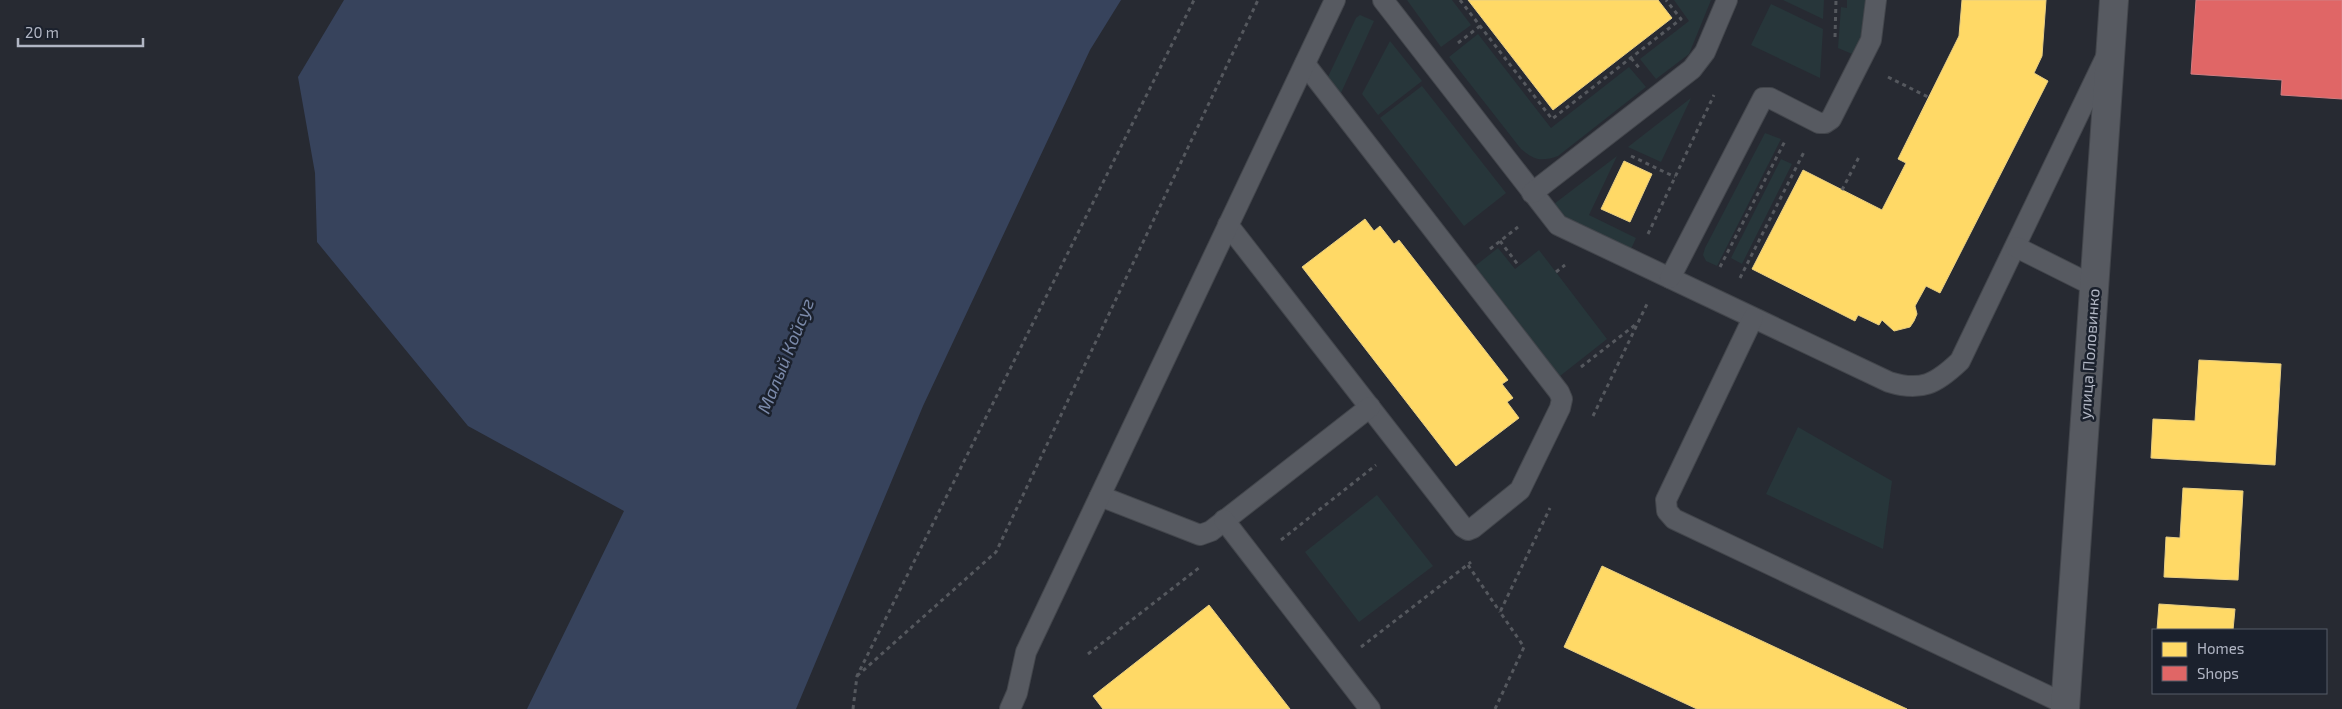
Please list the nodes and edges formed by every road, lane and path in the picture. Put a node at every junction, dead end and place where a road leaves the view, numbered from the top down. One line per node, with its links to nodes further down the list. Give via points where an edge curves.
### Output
1 (1194, 0): 45 (path)
2 (1258, 0): 45 (path, via 996,552)
3 (1336, 0): 11 (lane)
4 (1383, 0): 18 (lane)
5 (1460, 0): 6 (path, via 1552,119 1681,19)
6 (1666, 0)
7 (1726, 0): 14 (lane, via 1699,61)
8 (1876, 0): 13 (lane, via 1871,40 1831,119 1819,123)
9 (2114, 0): 10 (street, улица Половинко)
10 (2110, 49): 22 (lane); 27 (street, улица Половинко)
11 (1305, 64): 19 (lane); 24 (lane)
12 (1715, 93): 16 (path)
13 (1799, 113): 25 (path); 26 (lane, via 1770,98 1763,98)
14 (1607, 135): 16 (path, via 1618,150); 18 (lane)
15 (1860, 155): 17 (path)
16 (1675, 177): 20 (path)
17 (1842, 190)
18 (1538, 200): 21 (path); 26 (lane, via 1558,225)
19 (1228, 225): 32 (lane); 35 (lane)
20 (1645, 240)
21 (1500, 241): 23 (path); 24 (path)
22 (2016, 247): 27 (lane); 29 (lane, via 1960,361 1944,376 1928,384 1907,387 1889,382)
23 (1519, 266)
24 (1464, 269): 31 (lane)
25 (1717, 274)
26 (1670, 278): 29 (lane)
27 (2094, 286): 47 (street, улица Половинко)
28 (1639, 297): 30 (path, via 1648,302)
29 (1753, 318): 47 (lane, via 1666,500 1667,511 1674,519)
30 (1638, 323): 31 (path); 33 (path)
31 (1555, 387): 38 (lane, via 1562,399 1560,408 1524,483 1513,497)
32 (1370, 407): 37 (lane); 38 (lane)
33 (1592, 419)
34 (1382, 461): 39 (path)
35 (1100, 496): 37 (lane, via 1192,534 1200,535); 46 (lane, via 1026,652)
36 (1550, 507): 42 (path)
37 (1224, 520): 44 (lane)
38 (1468, 530): 41 (path, via 1471,563)
39 (1274, 545)
40 (1203, 565): 43 (path)
41 (1467, 565): 42 (path); 44 (path)
42 (1500, 612): 51 (path, via 1524,647)
43 (1088, 654)
44 (1337, 666): 50 (lane)
45 (857, 676): 48 (path)
46 (1014, 701): 49 (lane)
47 (2065, 706)
48 (853, 709)
49 (1030, 709)
50 (1370, 709)
51 (1495, 709)

